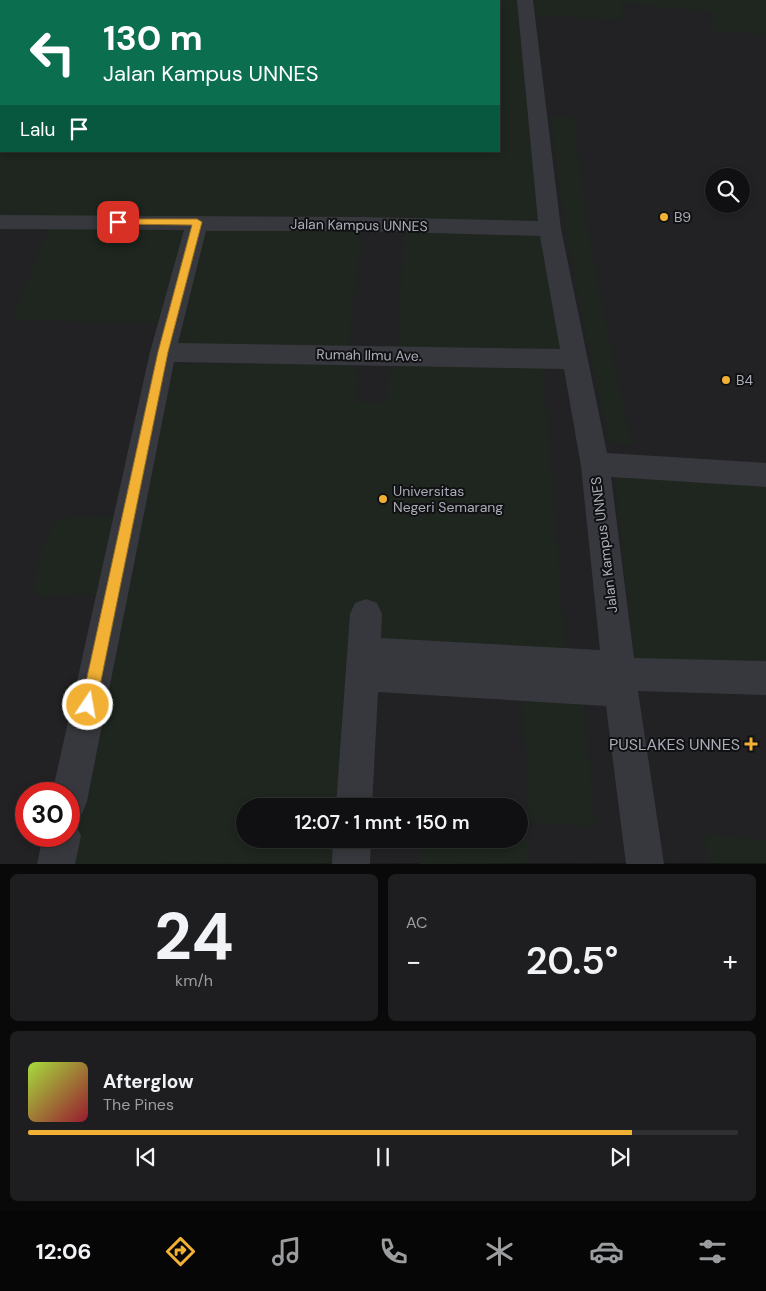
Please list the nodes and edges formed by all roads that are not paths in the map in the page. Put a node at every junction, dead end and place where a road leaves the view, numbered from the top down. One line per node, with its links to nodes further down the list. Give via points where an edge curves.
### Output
1 (525, 0): 4 (street, Jalan Kampus UNNES)
2 (0, 222): 3 (street, Jalan Kampus UNNES)
3 (197, 222): 4 (street, Jalan Kampus UNNES); 5 (street)
4 (550, 229): 6 (street, Jalan Kampus UNNES)
5 (163, 352): 6 (street, Rumah Ilmu Ave.); 13 (street)
6 (575, 359): 7 (street, Jalan Kampus UNNES)
7 (595, 466): 8 (street); 11 (street, Jalan Kampus UNNES)
8 (766, 475)
9 (366, 614): 10 (street)
10 (363, 663): 11 (street); 14 (street)
11 (620, 677): 12 (street); 19 (street, Jalan Kampus UNNES)
12 (766, 678)
13 (73, 782)
14 (355, 798)
15 (60, 847): 17 (street)
16 (352, 848): 18 (street)
17 (56, 864)
18 (351, 864)
19 (645, 864)

